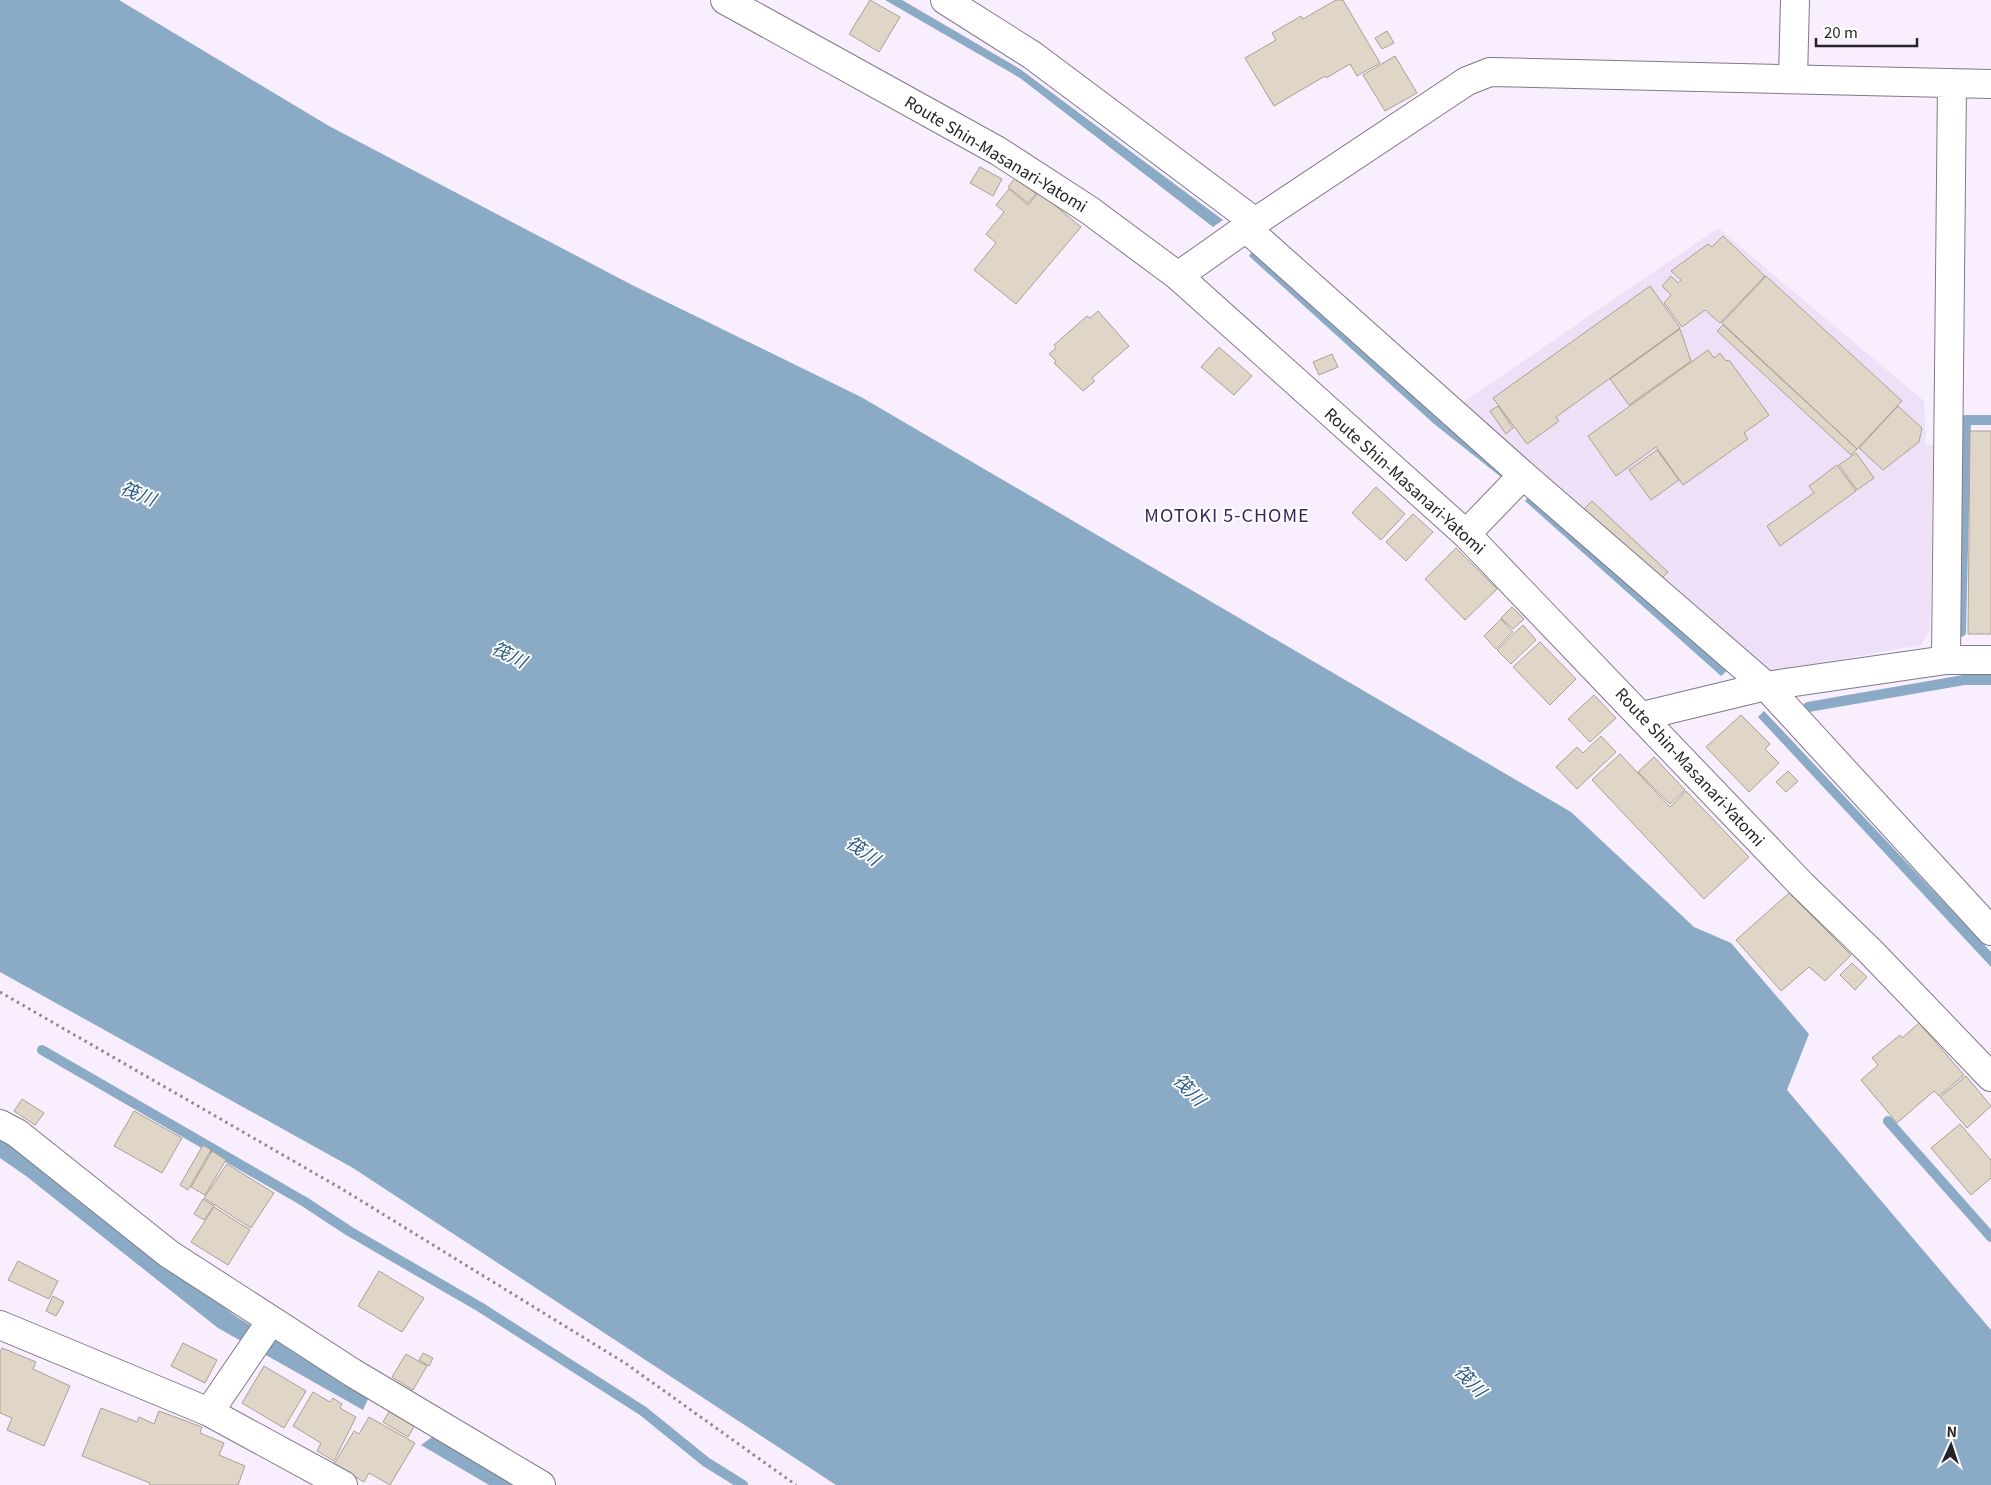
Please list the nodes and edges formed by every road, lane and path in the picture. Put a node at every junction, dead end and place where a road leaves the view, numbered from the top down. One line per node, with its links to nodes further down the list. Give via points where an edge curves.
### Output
1 (725, 0): 8 (street, Route Shin-Masanari-Yatomi, via 998,151 1089,210)
2 (945, 0): 7 (street, via 1032,55)
3 (1795, 0): 4 (street)
4 (1793, 79): 5 (street); 7 (street, via 1490,72 1467,81)
5 (1952, 84): 6 (street); 11 (street)
6 (1991, 84)
7 (1251, 225): 8 (street); 9 (street)
8 (1178, 276): 10 (street, Route Shin-Masanari-Yatomi)
9 (1523, 475): 10 (street); 13 (street)
10 (1466, 534): 14 (street, Route Shin-Masanari-Yatomi)
11 (1946, 660): 12 (street); 13 (street)
12 (1991, 660)
13 (1766, 686): 14 (street); 15 (street)
14 (1642, 716): 17 (street, Route Shin-Masanari-Yatomi)
15 (1991, 931)
16 (0, 992): 24 (path, via 342,1189 616,1358)
17 (1991, 1077)
18 (0, 1124): 20 (street, via 16,1133 169,1254)
19 (0, 1325): 21 (street)
20 (262, 1333): 21 (street); 23 (street, via 352,1373)
21 (209, 1412): 22 (street)
22 (343, 1485)
23 (541, 1485)
24 (796, 1485)

